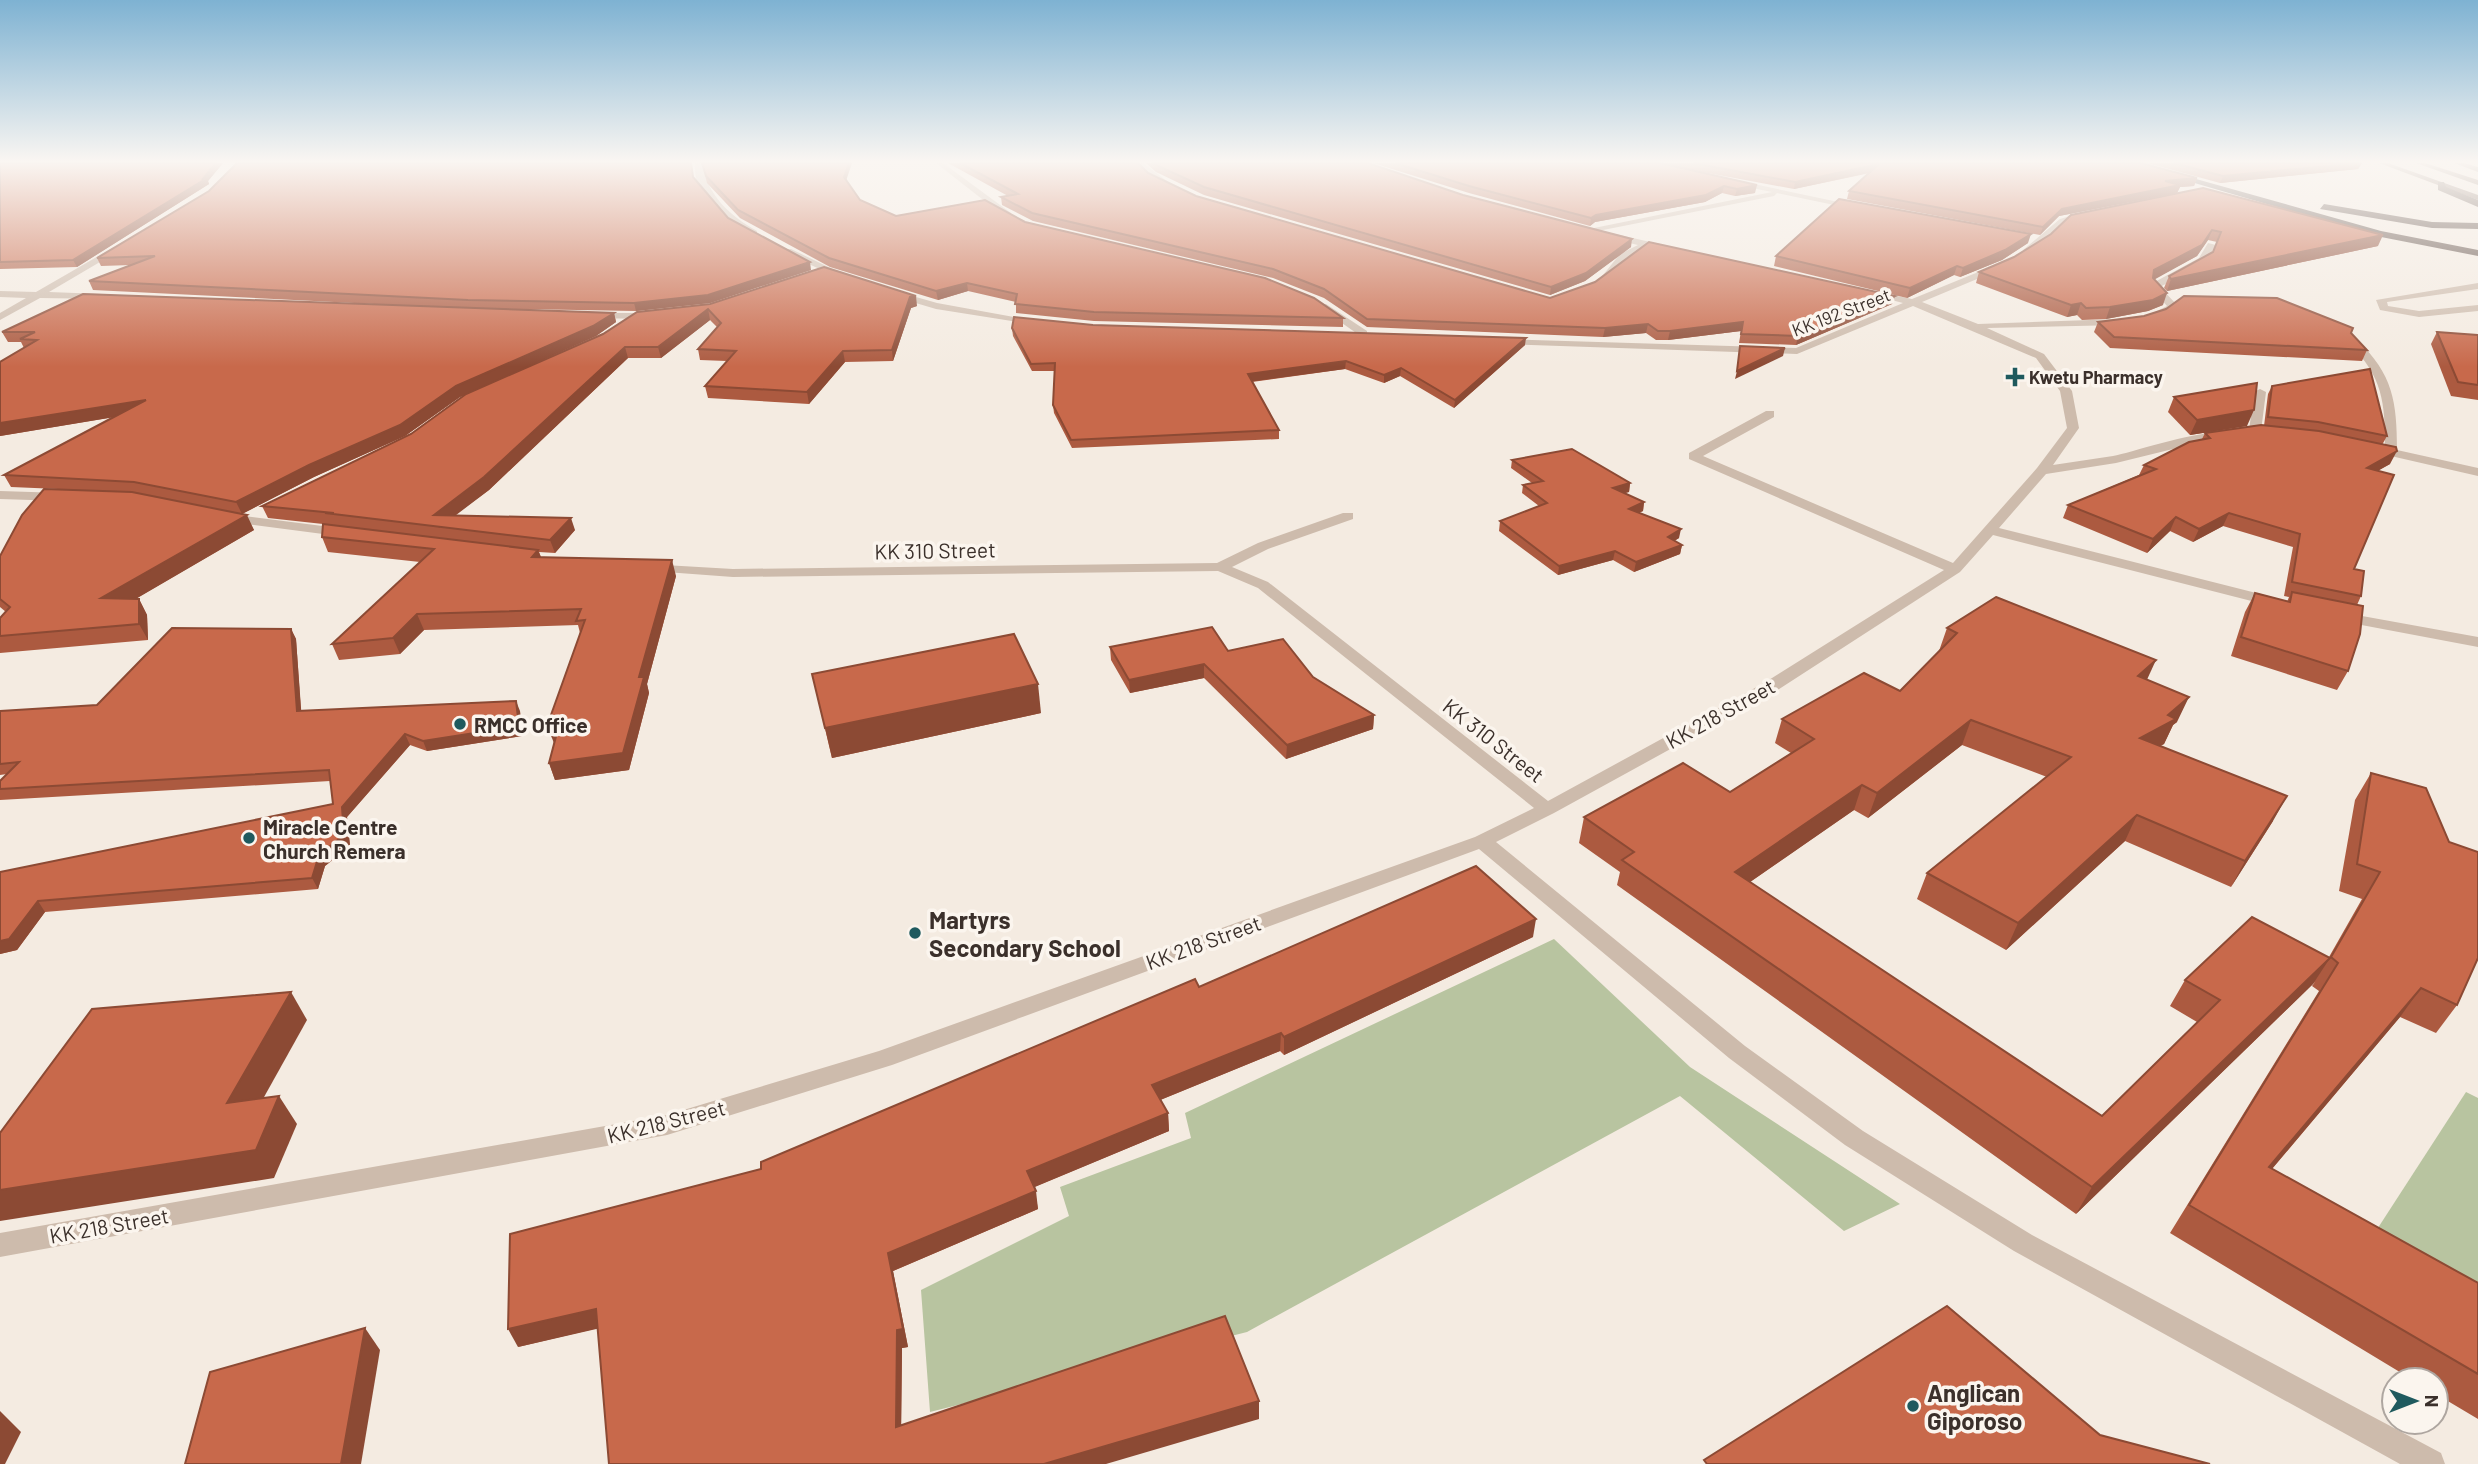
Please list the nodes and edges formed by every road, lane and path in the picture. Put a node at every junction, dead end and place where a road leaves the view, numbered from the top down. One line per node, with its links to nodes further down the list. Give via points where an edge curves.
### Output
1 (753, 231): 7 (street)
2 (1593, 231): 11 (street)
3 (2053, 231): 8 (street)
4 (2377, 231): 13 (highway)
5 (2420, 231): 9 (highway)
6 (2030, 239): 8 (street)
7 (769, 240)
8 (2043, 241): 17 (street)
9 (2478, 241)
10 (126, 244): 28 (street)
11 (1646, 244): 15 (street); 24 (street, via 1623,256)
12 (2211, 245): 38 (street, via 2203,260 2154,286 2173,307 2157,316 2090,325)
13 (2428, 245): 16 (highway); 18 (highway)
14 (781, 247): 20 (street)
15 (1687, 253)
16 (2478, 253)
17 (2015, 258)
18 (2478, 262)
19 (2006, 264): 31 (street, KK 192 Street)
20 (826, 271): 21 (street); 22 (street)
21 (813, 275)
22 (850, 279)
23 (2478, 286): 32 (street, via 2381,300 2384,308 2417,315)
24 (1591, 289)
25 (1862, 290): 31 (street, KK 218 Street)
26 (886, 291): 37 (street, via 936,306)
27 (0, 294): 28 (street)
28 (44, 294): 29 (street); 35 (street)
29 (110, 297)
30 (1319, 302): 40 (street)
31 (1914, 303): 38 (street, KK 218 Street); 43 (street, KK 192 Street, via 1797,351)
32 (2478, 308)
33 (581, 316): 36 (street)
34 (662, 316): 36 (street)
35 (0, 317)
36 (636, 317): 39 (street)
37 (1043, 323)
38 (1972, 325): 49 (street, KK 218 Street, via 2040,356 2066,391 2073,428)
39 (612, 333)
40 (1363, 333): 41 (street); 42 (street)
41 (1342, 334)
42 (1376, 334)
43 (1493, 340)
44 (2353, 342): 48 (street, via 2369,355 2391,399)
45 (2260, 392): 49 (street, via 2261,432 2188,440 2116,459)
46 (1770, 414): 61 (street, via 1693,456)
47 (2365, 447): 48 (street)
48 (2391, 452): 50 (street)
49 (2042, 471): 57 (street, KK 218 Street)
50 (2478, 472)
51 (0, 495): 52 (street)
52 (84, 498)
53 (266, 510): 56 (street)
54 (218, 516): 56 (street)
55 (1349, 516): 60 (street, via 1263,546)
56 (244, 522): 58 (street)
57 (1990, 530): 61 (street, KK 218 Street); 62 (street)
58 (362, 535)
59 (636, 566): 60 (street, KK 310 Street, via 733,573)
60 (1220, 567): 65 (street, KK 310 Street, via 1263,585)
61 (1955, 569): 65 (street, KK 218 Street, via 1770,687)
62 (2291, 606)
63 (2326, 613): 64 (street)
64 (2478, 642)
65 (1547, 809): 66 (street, KK 218 Street)
66 (1482, 841): 67 (street, KK 218 Street, via 884,1059 667,1125); 68 (street, via 1737,1052 1854,1138 2023,1242)
67 (0, 1245)
68 (2430, 1464)

